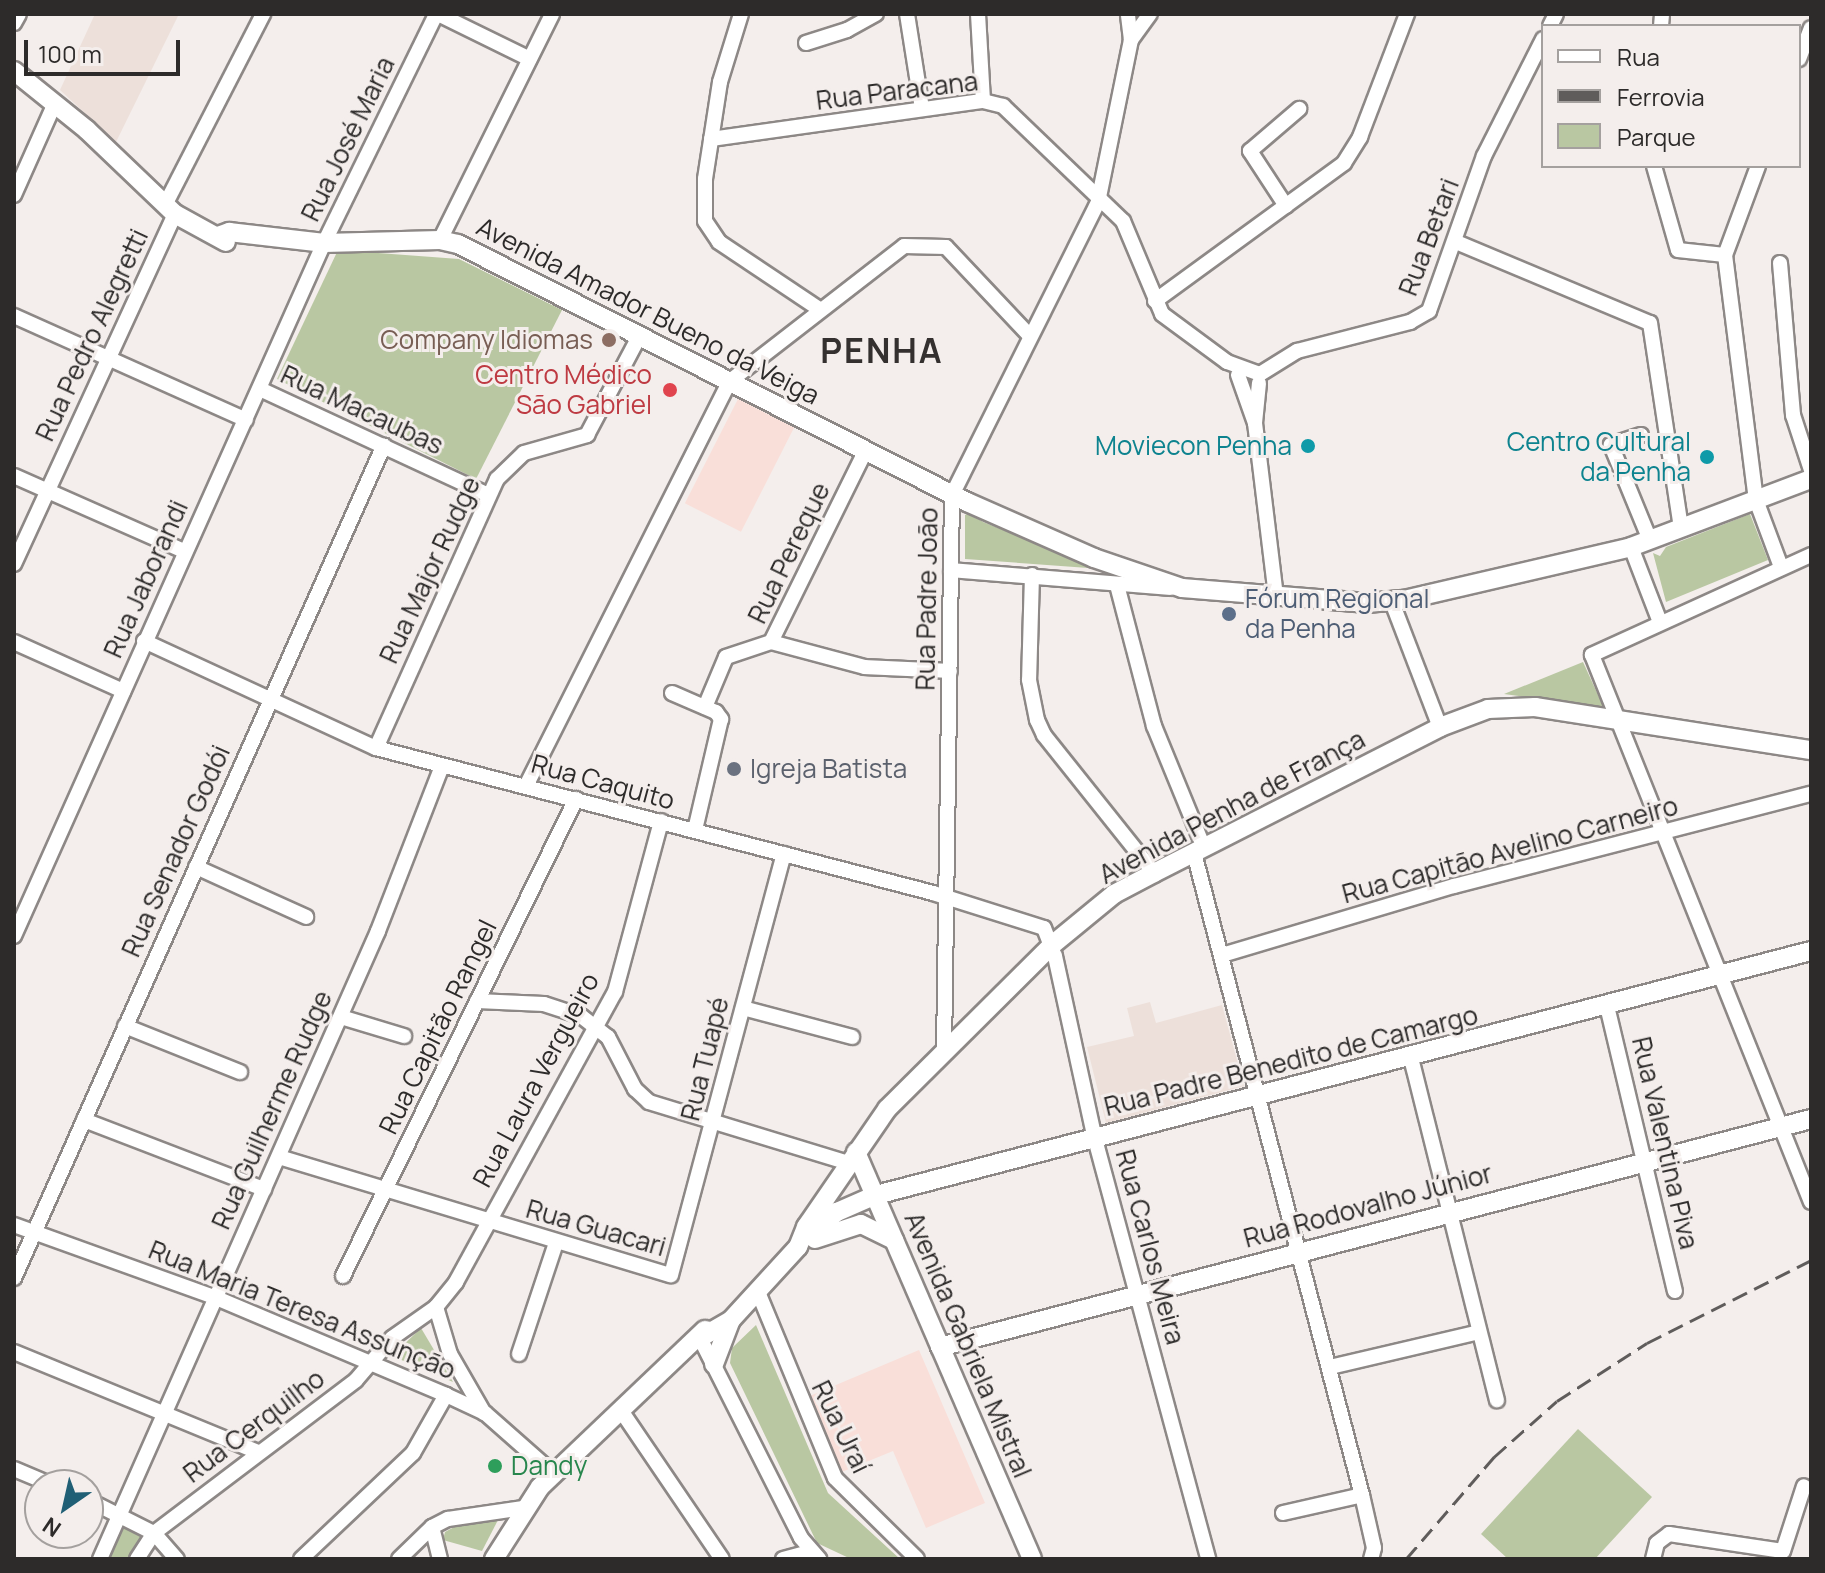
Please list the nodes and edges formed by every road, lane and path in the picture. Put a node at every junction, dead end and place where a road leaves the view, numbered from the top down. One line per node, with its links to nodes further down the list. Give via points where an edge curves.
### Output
1 (19, 14): 12 (street)
2 (263, 14): 30 (street, Rua Pedro Alegretti)
3 (437, 14): 18 (street); 33 (street, Rua José Maria)
4 (552, 14): 18 (street)
5 (741, 14): 24 (street, via 720,82)
6 (876, 14): 15 (street)
7 (907, 14): 22 (street)
8 (978, 14): 20 (street)
9 (1128, 14): 14 (street, Rua Padre João)
10 (1150, 14): 14 (street, Rua Padre João)
11 (1407, 14): 29 (street, via 1353,150)
12 (14, 23)
13 (1811, 28): 17 (street)
14 (1131, 40): 28 (street, Rua Padre João)
15 (806, 43)
16 (1541, 43): 32 (street, Rua Betari, via 1484,156)
17 (1801, 54)
18 (530, 59): 31 (street)
19 (14, 71): 21 (main road, Avenida Amador Bueno da Veiga)
20 (983, 101): 22 (street, Rua Paracana); 28 (street, Rua Paracana, via 1013,112)
21 (55, 103): 27 (street); 30 (main road, Avenida Amador Bueno da Veiga)
22 (922, 109): 24 (street, Rua Paracana)
23 (1299, 109): 29 (street, via 1250,151)
24 (711, 139): 37 (street, via 703,208 710,231)
25 (1655, 168): 34 (street, via 1678,250)
26 (1757, 168): 34 (street)
27 (14, 195)
28 (1098, 202): 36 (street, Rua Paracana, via 1130,234); 40 (street, Rua Padre João)
29 (1286, 206): 36 (street)
30 (170, 210): 33 (main road, Avenida Amador Bueno da Veiga, via 218,236 229,232); 41 (street, Rua Pedro Alegretti)
31 (440, 240): 33 (main road, Avenida Amador Bueno da Veiga); 39 (main road, Avenida Amador Bueno da Veiga, via 497,261)
32 (1456, 242): 42 (street, Rua Betari, via 1433,304 1421,318 1344,336); 60 (street, via 1645,318 1653,331)
33 (324, 243): 47 (street, Rua Jaborandi)
34 (1725, 255): 59 (street)
35 (1780, 263): 53 (street, via 1793,415)
36 (1155, 301): 43 (street, via 1175,327)
37 (819, 309): 40 (street, via 904,246 928,243 946,247 964,261); 45 (street)
38 (14, 316): 41 (street)
39 (640, 335): 45 (main road, Avenida Amador Bueno da Veiga); 57 (street, Rua Major Rudge, via 596,425 572,442 524,453 508,463)
40 (1029, 335): 58 (street, Rua Padre João)
41 (110, 358): 48 (street); 56 (street, Rua Pedro Alegretti)
42 (1281, 361): 43 (street, Rua Betari, via 1255,375); 46 (street, Rua Betari, via 1279,370)
43 (1227, 362): 44 (street)
44 (1238, 375): 46 (street); 49 (street)
45 (730, 381): 52 (main road, Avenida Amador Bueno da Veiga); 87 (street)
46 (1259, 383): 49 (street)
47 (260, 389): 48 (street, Rua Jaborandi); 51 (street, Rua Macaubas)
48 (246, 420): 63 (street, Rua Jaborandi)
49 (1255, 423): 71 (street)
50 (1641, 435): 61 (street, via 1611,445)
51 (384, 445): 57 (street, Rua Macaubas); 80 (street, Rua Senador Godói)
52 (866, 450): 58 (main road, Avenida Amador Bueno da Veiga); 76 (street, Rua Pereque)
53 (1811, 470)
54 (14, 476): 56 (street)
55 (1811, 479): 59 (main road, Avenida Amador Bueno da Veiga)
56 (50, 485): 63 (street); 65 (street, Rua Pedro Alegretti)
57 (488, 495): 84 (street, Rua Major Rudge)
58 (952, 495): 67 (street, Rua Padre João); 70 (main road, Avenida Amador Bueno da Veiga, via 1094,558)
59 (1756, 500): 60 (main road, Avenida Amador Bueno da Veiga); 66 (street)
60 (1681, 529): 61 (main road, Avenida Amador Bueno da Veiga)
61 (1650, 540): 62 (main road, Avenida Amador Bueno da Veiga)
62 (1631, 547): 72 (main road, Avenida Amador Bueno da Veiga); 73 (street)
63 (184, 551): 74 (street, Rua Jaborandi)
64 (1811, 555): 66 (street)
65 (14, 564)
66 (1781, 567): 73 (street)
67 (951, 570): 68 (street); 77 (street, Rua Padre João)
68 (1032, 575): 69 (street); 96 (street, via 1029,680 1037,720)
69 (1117, 585): 70 (street); 93 (street, via 1154,726)
70 (1182, 588): 71 (main road, Avenida Amador Bueno da Veiga)
71 (1276, 596): 72 (main road, Avenida Amador Bueno da Veiga)
72 (1392, 602): 83 (street)
73 (1660, 622): 82 (street, via 1592,655)
74 (144, 641): 78 (street, Rua Jaborandi); 80 (street, Rua Caquito)
75 (14, 642): 78 (street)
76 (771, 642): 77 (street, Rua Pereque, via 865,667); 81 (street, via 726,657)
77 (950, 671): 97 (street, Rua Padre João)
78 (123, 691): 98 (street, Rua Jaborandi)
79 (672, 693): 81 (street)
80 (270, 700): 84 (street, Rua Caquito); 95 (street, Rua Senador Godói)
81 (705, 707): 91 (street, via 719,714 721,724)
82 (1617, 719): 83 (main road, Avenida Penha de França, via 1512,706); 85 (main road, Avenida Penha de França); 92 (street)
83 (1440, 727): 93 (main road, Avenida Penha de França)
84 (376, 748): 86 (street, Rua Caquito)
85 (1811, 750)
86 (442, 766): 87 (street, Rua Caquito); 108 (street, Rua Guilherme Rudge)
87 (526, 786): 89 (street, Rua Caquito)
88 (1811, 794): 92 (street, Rua Capitão Avelino Carneiro)
89 (576, 799): 90 (street, Rua Caquito); 105 (street, Rua Capitão Rangel)
90 (661, 821): 91 (street, Rua Caquito); 109 (street, Rua Laura Vergueiro, via 615,992)
91 (695, 830): 94 (street, Rua Caquito)
92 (1664, 834): 103 (street, Rua Capitão Avelino Carneiro, via 1454,886); 104 (street)
93 (1199, 851): 96 (main road, Avenida Penha de França); 103 (street)
94 (784, 854): 97 (street, Rua Caquito); 107 (street, Rua Tuapé)
95 (196, 867): 99 (street); 110 (street, Rua Senador Godói)
96 (1154, 873): 101 (main road, Avenida Penha de França, via 1114,894)
97 (948, 897): 101 (street, Rua Caquito, via 1034,923 1044,928); 113 (street, Rua Padre João)
98 (19, 911): 100 (street, Rua Jaborandi)
99 (306, 917)
100 (14, 936)
101 (1052, 945): 113 (main road, Avenida Penha de França); 121 (street, Rua Carlos Meira)
102 (1811, 951): 104 (main road, Rua Padre Benedito de Camargo)
103 (1222, 955): 116 (street)
104 (1719, 976): 106 (main road, Rua Padre Benedito de Camargo); 120 (street)
105 (477, 1001): 109 (street, via 544,1004); 126 (street, Rua Capitão Rangel)
106 (1607, 1006): 114 (main road, Rua Padre Benedito de Camargo); 124 (street, Rua Valentina Piva)
107 (743, 1008): 112 (street); 119 (street, Rua Tuapé)
108 (341, 1017): 111 (street); 122 (street, Rua Guilherme Rudge)
109 (598, 1025): 119 (street, via 635,1089 649,1102); 130 (street, Rua Laura Vergueiro)
110 (125, 1026): 115 (street); 118 (street, Rua Senador Godói)
111 (404, 1036)
112 (852, 1037)
113 (944, 1052): 123 (main road, Avenida Penha de França, via 887,1109)
114 (1411, 1058): 116 (main road, Rua Padre Benedito de Camargo); 129 (street)
115 (240, 1072)
116 (1259, 1094): 121 (main road, Rua Padre Benedito de Camargo); 136 (street)
117 (1811, 1119): 120 (main road, Rua Rodovalho Júnior)
118 (84, 1120): 125 (street); 132 (street, Rua Senador Godói)
119 (713, 1123): 123 (street); 137 (street, Rua Tuapé)
120 (1783, 1126): 124 (main road, Rua Rodovalho Júnior); 128 (street)
121 (1095, 1139): 127 (main road, Rua Padre Benedito de Camargo); 142 (street, Rua Carlos Meira)
122 (279, 1157): 125 (street, Rua Guilherme Rudge); 126 (street, Rua Guacari)
123 (853, 1157): 127 (main road, Avenida Gabriela Mistral); 135 (main road, Avenida Penha de França)
124 (1645, 1160): 129 (main road, Rua Rodovalho Júnior); 140 (street, Rua Valentina Piva)
125 (264, 1189): 143 (street, Rua Guilherme Rudge)
126 (386, 1189): 130 (street, Rua Guacari); 138 (street, Rua Capitão Rangel)
127 (876, 1195): 133 (main road, Avenida Gabriela Mistral); 135 (main road, Rua Padre Benedito de Camargo, via 837,1212)
128 (1811, 1202)
129 (1447, 1213): 136 (main road, Rua Rodovalho Júnior); 146 (street)
130 (488, 1221): 134 (street, Rua Guacari); 144 (street, Rua Cerquilho, via 465,1268)
131 (14, 1225): 132 (street, Rua Maria Teresa Assunção)
132 (36, 1229): 139 (street, Rua Senador Godói); 143 (street, Rua Maria Teresa Assunção)
133 (896, 1242): 135 (main road, via 884,1231 861,1224); 148 (main road, Avenida Gabriela Mistral)
134 (556, 1243): 137 (street, Rua Guacari); 150 (street)
135 (798, 1247): 141 (main road)
136 (1300, 1251): 142 (main road, Rua Rodovalho Júnior); 153 (street)
137 (671, 1275)
138 (343, 1276)
139 (14, 1278)
140 (1675, 1291)
141 (758, 1292): 145 (main road); 147 (main road, via 729,1307); 179 (street, Rua Uraí, via 835,1478)
142 (1138, 1294): 148 (main road, Rua Rodovalho Júnior); 181 (street, Rua Carlos Meira)
143 (214, 1297): 151 (street, Rua Maria Teresa Assunção); 157 (street, Rua Guilherme Rudge)
144 (436, 1307): 151 (street, Rua Cerquilho, via 405,1326); 158 (street, via 450,1354)
145 (731, 1320): 147 (main road); 152 (main road)
146 (1479, 1332): 153 (street); 155 (street)
147 (700, 1338): 152 (street); 156 (main road)
148 (940, 1347): 180 (main road, Avenida Gabriela Mistral)
149 (14, 1352): 157 (street)
150 (519, 1354)
151 (372, 1362): 154 (street, Rua Maria Teresa Assunção); 159 (street, Rua Cerquilho)
152 (714, 1364): 169 (street)
153 (1330, 1367): 162 (street)
154 (446, 1395): 158 (street, Rua Maria Teresa Assunção); 173 (street, via 413,1453)
155 (1497, 1400)
156 (620, 1409): 160 (main road); 177 (street)
157 (165, 1412): 159 (street); 165 (street, Rua Guilherme Rudge)
158 (485, 1413): 160 (street, Rua Maria Teresa Assunção)
159 (258, 1452): 168 (street, Rua Cerquilho)
160 (553, 1473): 164 (main road)
161 (1804, 1486): 183 (street, via 1783,1551 1669,1534 1657,1543)
162 (1362, 1495): 166 (street); 182 (street, via 1374,1548)
163 (104, 1506): 165 (street)
164 (523, 1508): 167 (street, via 467,1515); 176 (main road)
165 (119, 1512): 168 (street); 170 (street, Rua Guilherme Rudge)
166 (1283, 1513)
167 (432, 1527): 174 (street); 175 (street)
168 (154, 1533): 171 (street, Rua Cerquilho); 172 (street)
169 (814, 1555): 178 (street)
170 (100, 1559)
171 (137, 1559)
172 (177, 1559)
173 (301, 1559)
174 (399, 1559)
175 (440, 1559)
176 (494, 1559)
177 (722, 1559)
178 (783, 1559)
179 (917, 1559)
180 (1032, 1559)
181 (1208, 1559)
182 (1371, 1559)
183 (1653, 1559)

